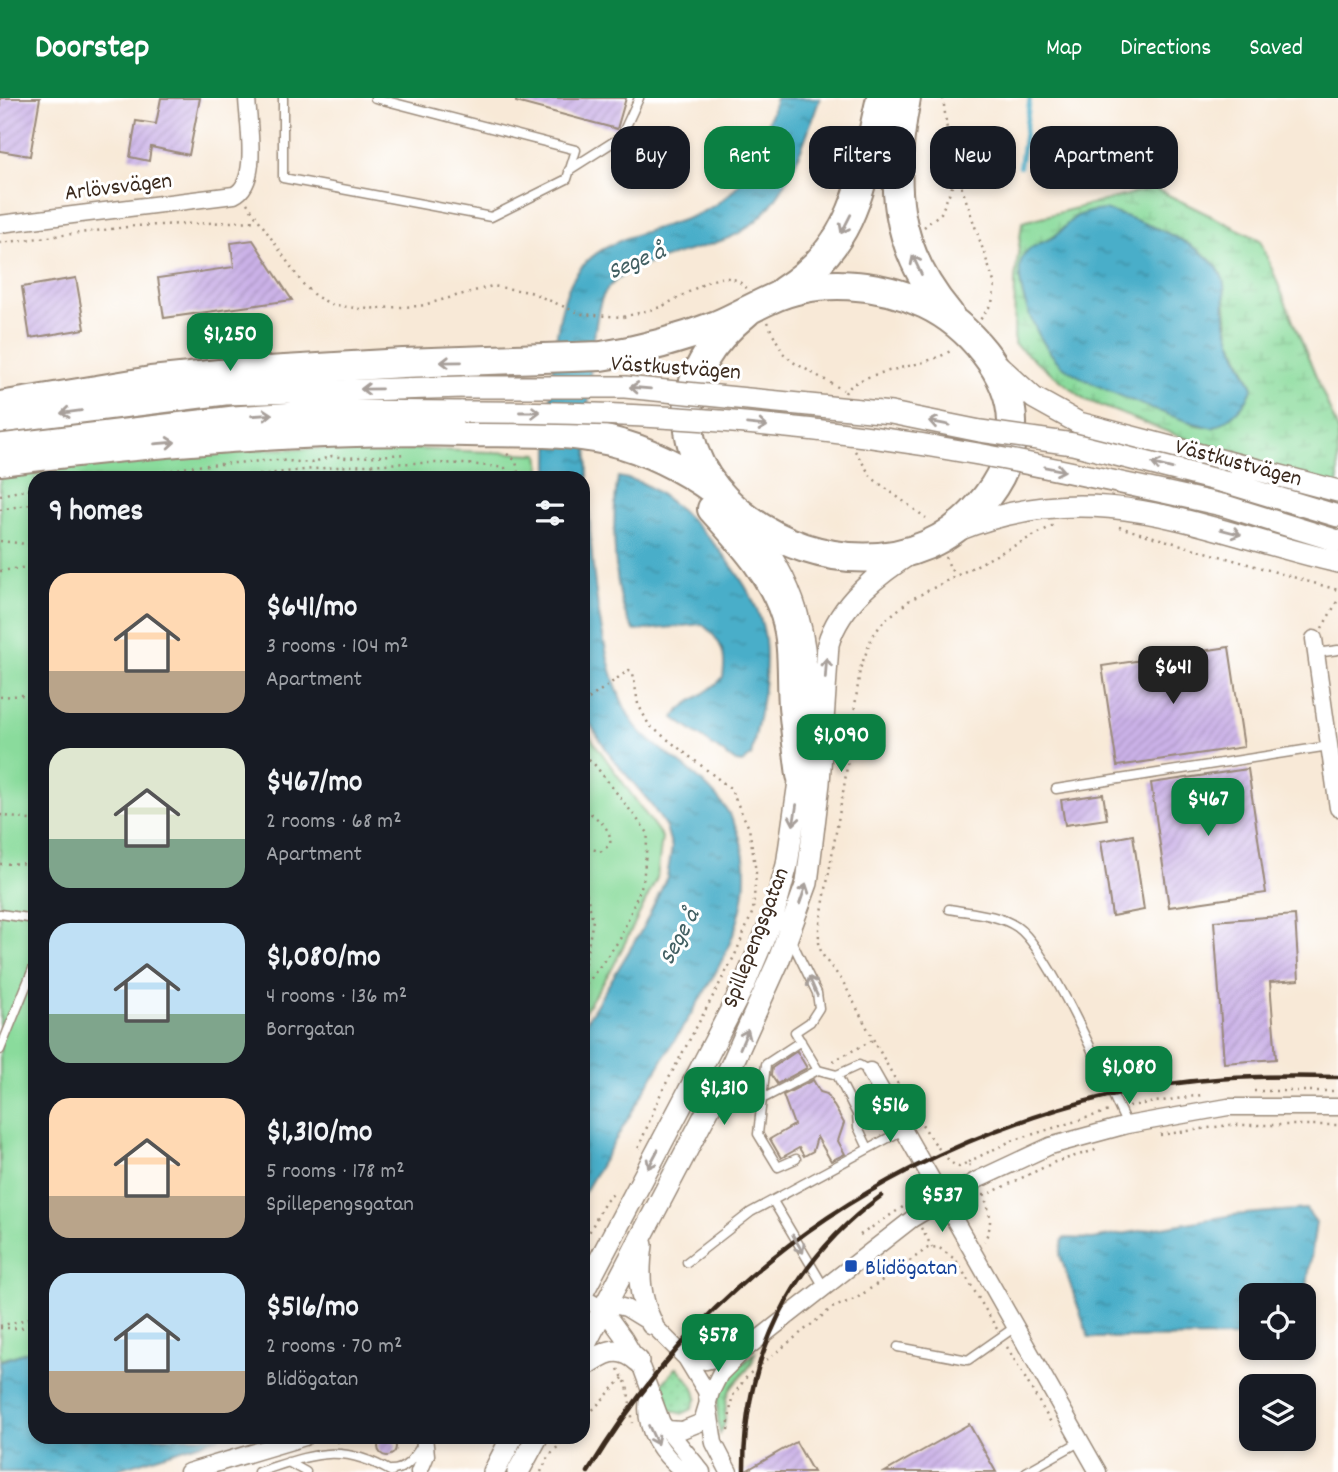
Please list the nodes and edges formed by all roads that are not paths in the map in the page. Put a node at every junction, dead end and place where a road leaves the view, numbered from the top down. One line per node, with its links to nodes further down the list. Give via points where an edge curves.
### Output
1 (247, 98): 8 (street, Arlövsvägen, via 250,175 242,192)
2 (283, 98): 7 (lane, via 283,178 491,217 567,179)
3 (375, 98): 7 (lane, via 576,150)
4 (639, 98): 7 (lane, via 621,137)
5 (881, 98): 9 (highway, one-way to 9, via 848,225 810,270)
6 (906, 98): 10 (highway, one-way to 6, via 922,276 909,248 895,176)
7 (569, 170)
8 (0, 224)
9 (758, 304): 10 (highway, via 821,286 868,287 914,299); 11 (highway, one-way to 11, via 661,344 601,356 219,374); 17 (highway, via 731,324 708,354 687,404 696,455)
10 (967, 334): 16 (main road, via 1034,398 1079,423); 20 (highway, via 994,366 1004,387 1012,415 1012,439 998,481 973,514)
11 (0, 405)
12 (0, 422): 18 (main road, Västkustvägen, one-way to 12, bridge, via 1073,444 891,413 625,387 225,394)
13 (0, 445): 19 (main road, Västkustvägen, one-way to 19, bridge, via 234,417 327,411 624,413 802,429 977,453 1222,506)
14 (633, 447): 15 (highway, one-way to 14, via 170,443 379,430 534,433); 17 (highway, via 676,467); 25 (highway, via 711,508 769,581 787,626)
15 (0, 461)
16 (1338, 491)
17 (730, 505): 20 (highway, via 789,542 832,555 863,557); 25 (main road, Spillepengsgatan, via 781,573 800,619 807,702)
18 (1338, 516)
19 (1338, 541)
20 (938, 545): 21 (main road, Spillepengsgatan, one-way to 21, via 997,515 1056,505 1113,506 1202,524); 31 (main road, Spillepengsgatan, one-way to 20, via 807,883 833,626 864,589)
21 (1338, 562)
22 (1315, 646): 23 (lane); 24 (street)
23 (1338, 650)
24 (1329, 746): 26 (lane); 27 (street)
25 (801, 775): 48 (main road, Spillepengsgatan, one-way to 48, via 787,865 768,928 701,1068)
26 (1056, 789)
27 (1338, 808)
28 (949, 909): 40 (lane, via 993,917 1016,926 1030,940)
29 (0, 914): 30 (lane)
30 (28, 918)
31 (789, 934): 33 (lane, one-way to 31, via 795,1032 815,1016 818,1001); 46 (main road, Spillepengsgatan, one-way to 31, via 710,1109)
32 (28, 981): 34 (lane)
33 (801, 1041): 35 (lane); 38 (lane, via 766,1064)
34 (0, 1050)
35 (818, 1070): 37 (lane); 38 (lane)
36 (870, 1071): 37 (lane, via 859,1065); 41 (street)
37 (837, 1075): 42 (lane)
38 (764, 1098): 43 (lane, via 758,1134 778,1167)
39 (1338, 1107): 40 (street, via 1228,1107)
40 (1127, 1125): 44 (street, via 1050,1146)
41 (903, 1130): 42 (lane); 44 (street)
42 (868, 1147): 45 (lane)
43 (796, 1158)
44 (943, 1199): 49 (street); 53 (street)
45 (773, 1201): 47 (lane, via 751,1212); 49 (lane, one-way to 49)
46 (645, 1230): 51 (main road, Spillepengsgatan); 52 (main road, via 638,1272 640,1294)
47 (687, 1262)
48 (590, 1279)
49 (824, 1287): 56 (street)
50 (590, 1302): 51 (street)
51 (603, 1309): 52 (street, via 626,1308); 54 (main road, Spillepengsgatan); 58 (street)
52 (652, 1324): 57 (street)
53 (1015, 1327): 55 (lane, via 968,1360); 68 (street)
54 (590, 1334)
55 (898, 1347)
56 (743, 1351): 57 (street, via 719,1360); 61 (street, via 720,1374)
57 (687, 1358): 61 (street, via 700,1378)
58 (638, 1360): 59 (main road, via 619,1350 602,1353); 60 (street)
59 (590, 1362)
60 (649, 1388): 62 (street); 77 (street, one-way to 77, via 647,1421 653,1438)
61 (708, 1407): 62 (street, via 702,1422 694,1427); 79 (street, via 714,1443)
62 (667, 1429): 78 (street)
63 (282, 1444): 71 (street)
64 (421, 1444): 70 (lane, via 408,1464)
65 (425, 1444): 74 (street)
66 (508, 1444): 75 (main road)
67 (533, 1444): 76 (main road)
68 (1074, 1445): 80 (lane); 81 (street)
69 (288, 1462): 70 (lane, via 326,1452 355,1454); 72 (lane); 73 (lane)
70 (392, 1471)
71 (188, 1472)
72 (258, 1472)
73 (306, 1472)
74 (419, 1472)
75 (494, 1472)
76 (518, 1472)
77 (684, 1472)
78 (702, 1472)
79 (729, 1472)
80 (1026, 1472)
81 (1098, 1472)

